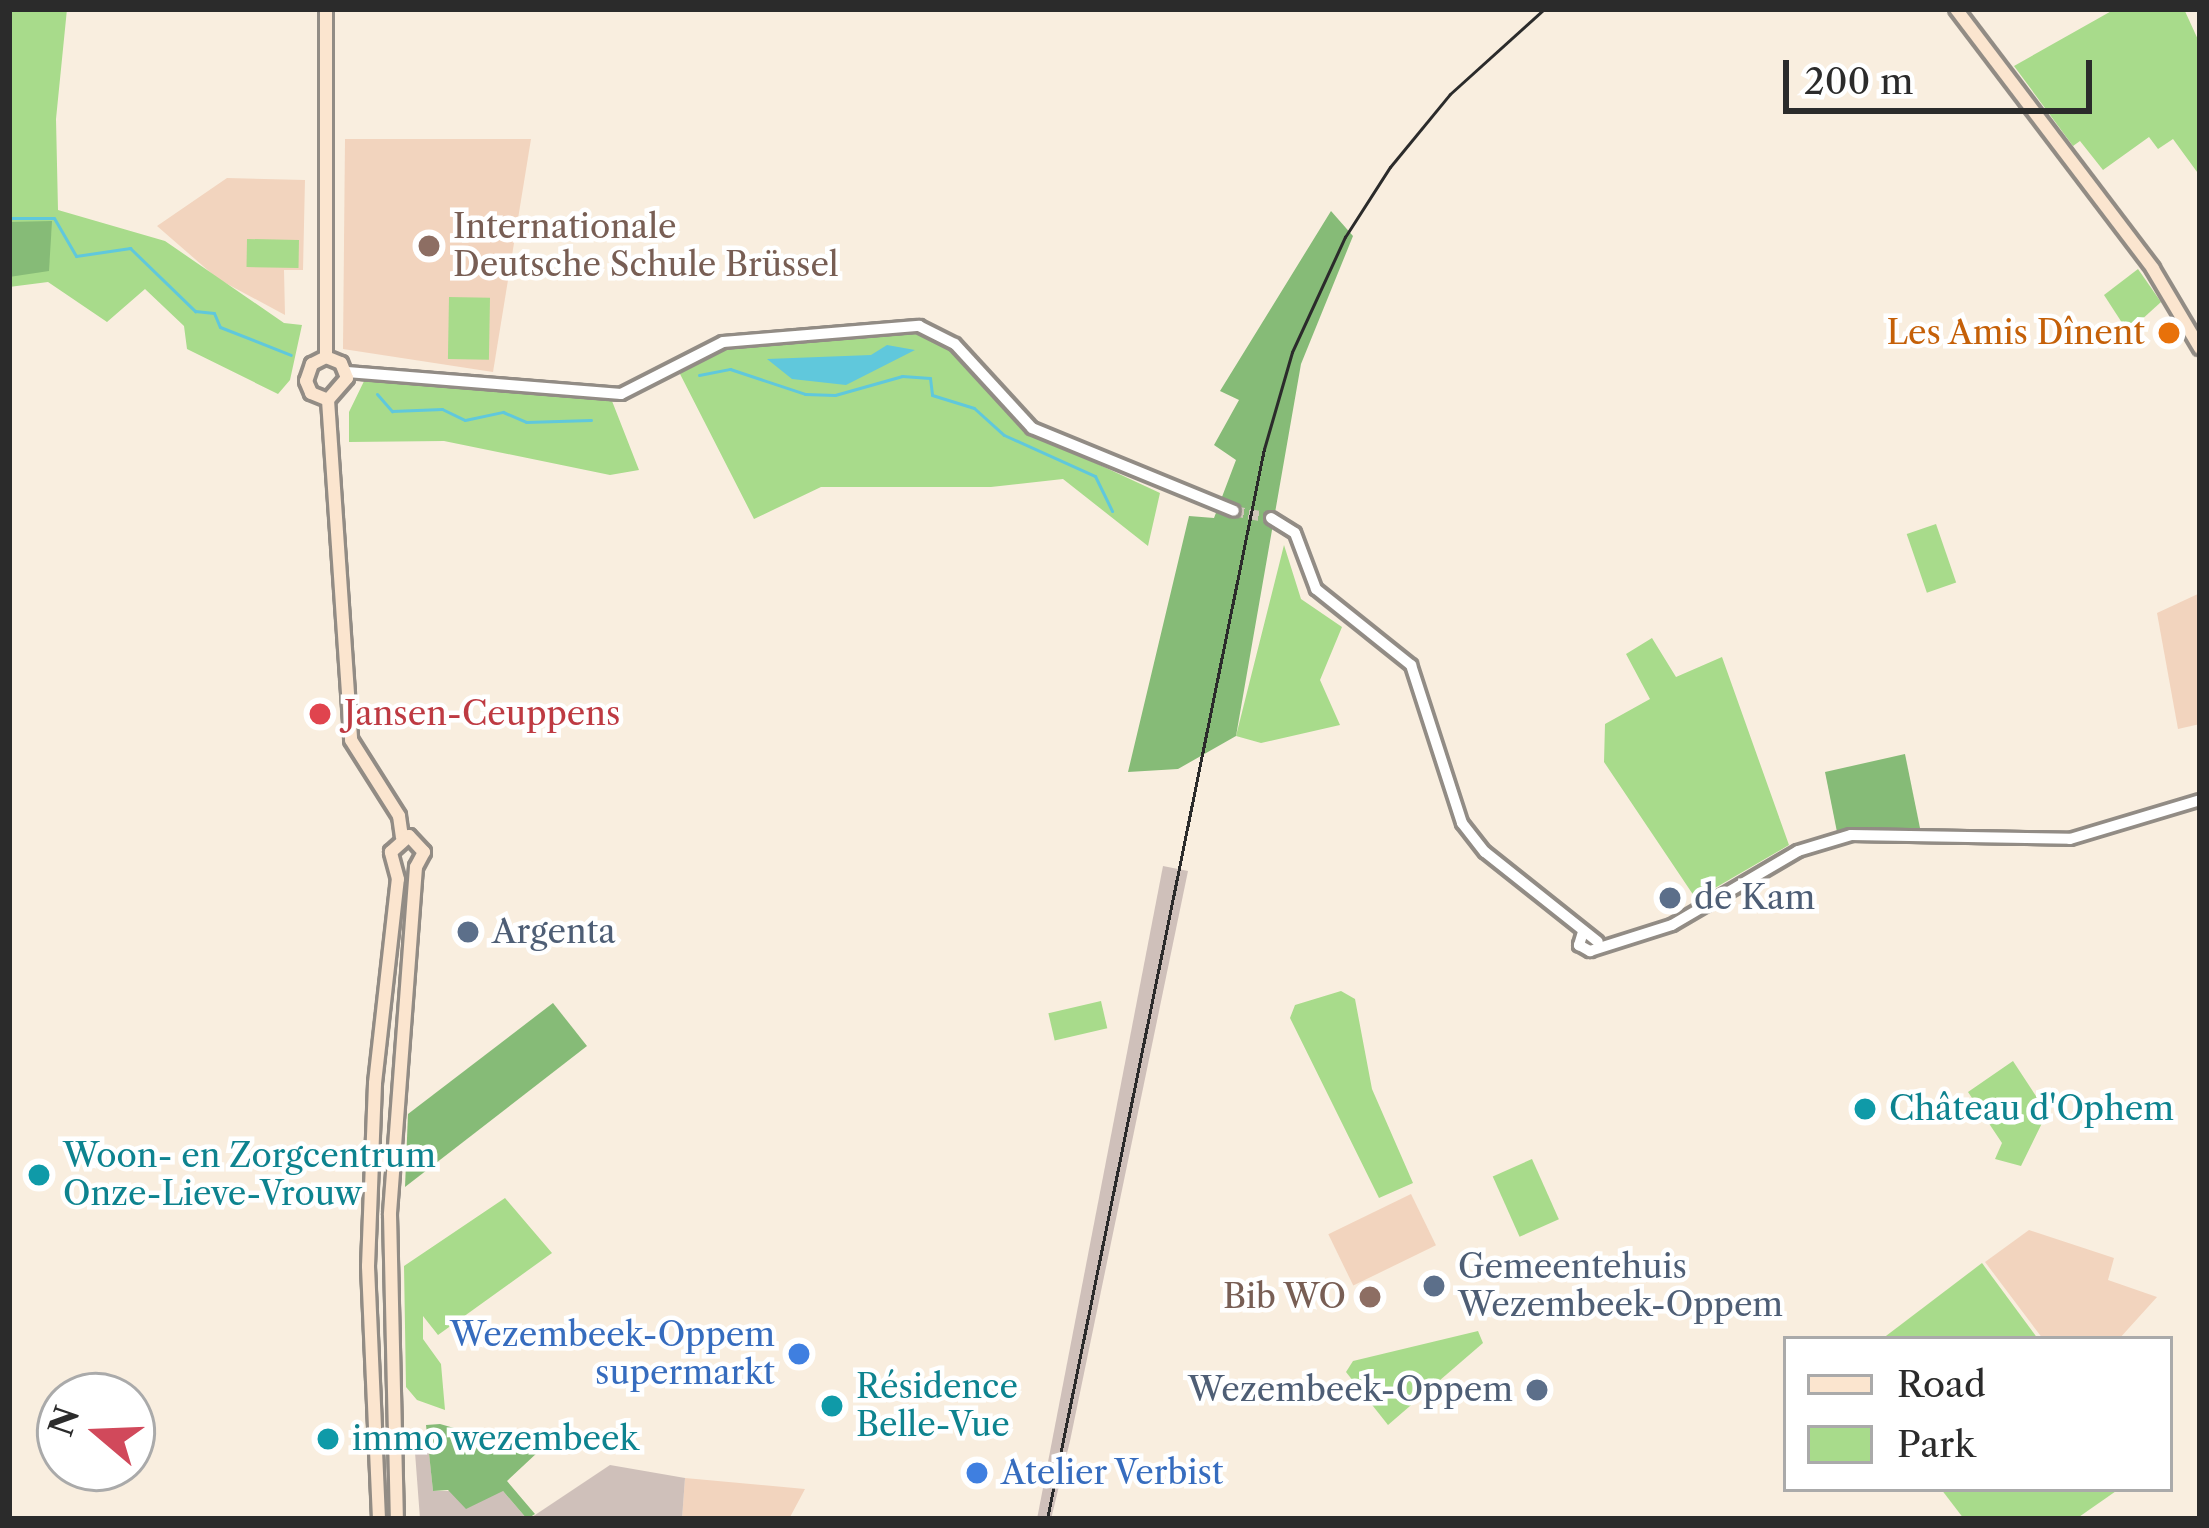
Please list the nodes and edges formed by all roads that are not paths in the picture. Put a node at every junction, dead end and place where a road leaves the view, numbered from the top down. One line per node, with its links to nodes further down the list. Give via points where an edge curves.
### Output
1 (326, 9): 4 (main road)
2 (1956, 9): 3 (main road, via 2153,268)
3 (2200, 348)
4 (326, 357): 5 (main road); 6 (main road, via 312,364 306,381)
5 (352, 371): 6 (main road); 7 (street, via 621,394 723,342 919,326 955,344 1032,428 1191,500)
6 (328, 400): 10 (main road, via 351,740 398,816)
7 (1234, 511)
8 (1271, 518): 9 (street, via 1295,533 1316,589 1411,665 1462,823 1485,852 1598,942 1672,925 1798,851 1840,838 2070,838)
9 (2200, 800)
10 (402, 837): 11 (main road, via 391,852); 12 (main road, via 423,845)
11 (399, 866): 12 (main road); 13 (main road, via 375,1083 368,1265)
12 (416, 867): 14 (main road, via 390,1215)
13 (379, 1519)
14 (397, 1519)

